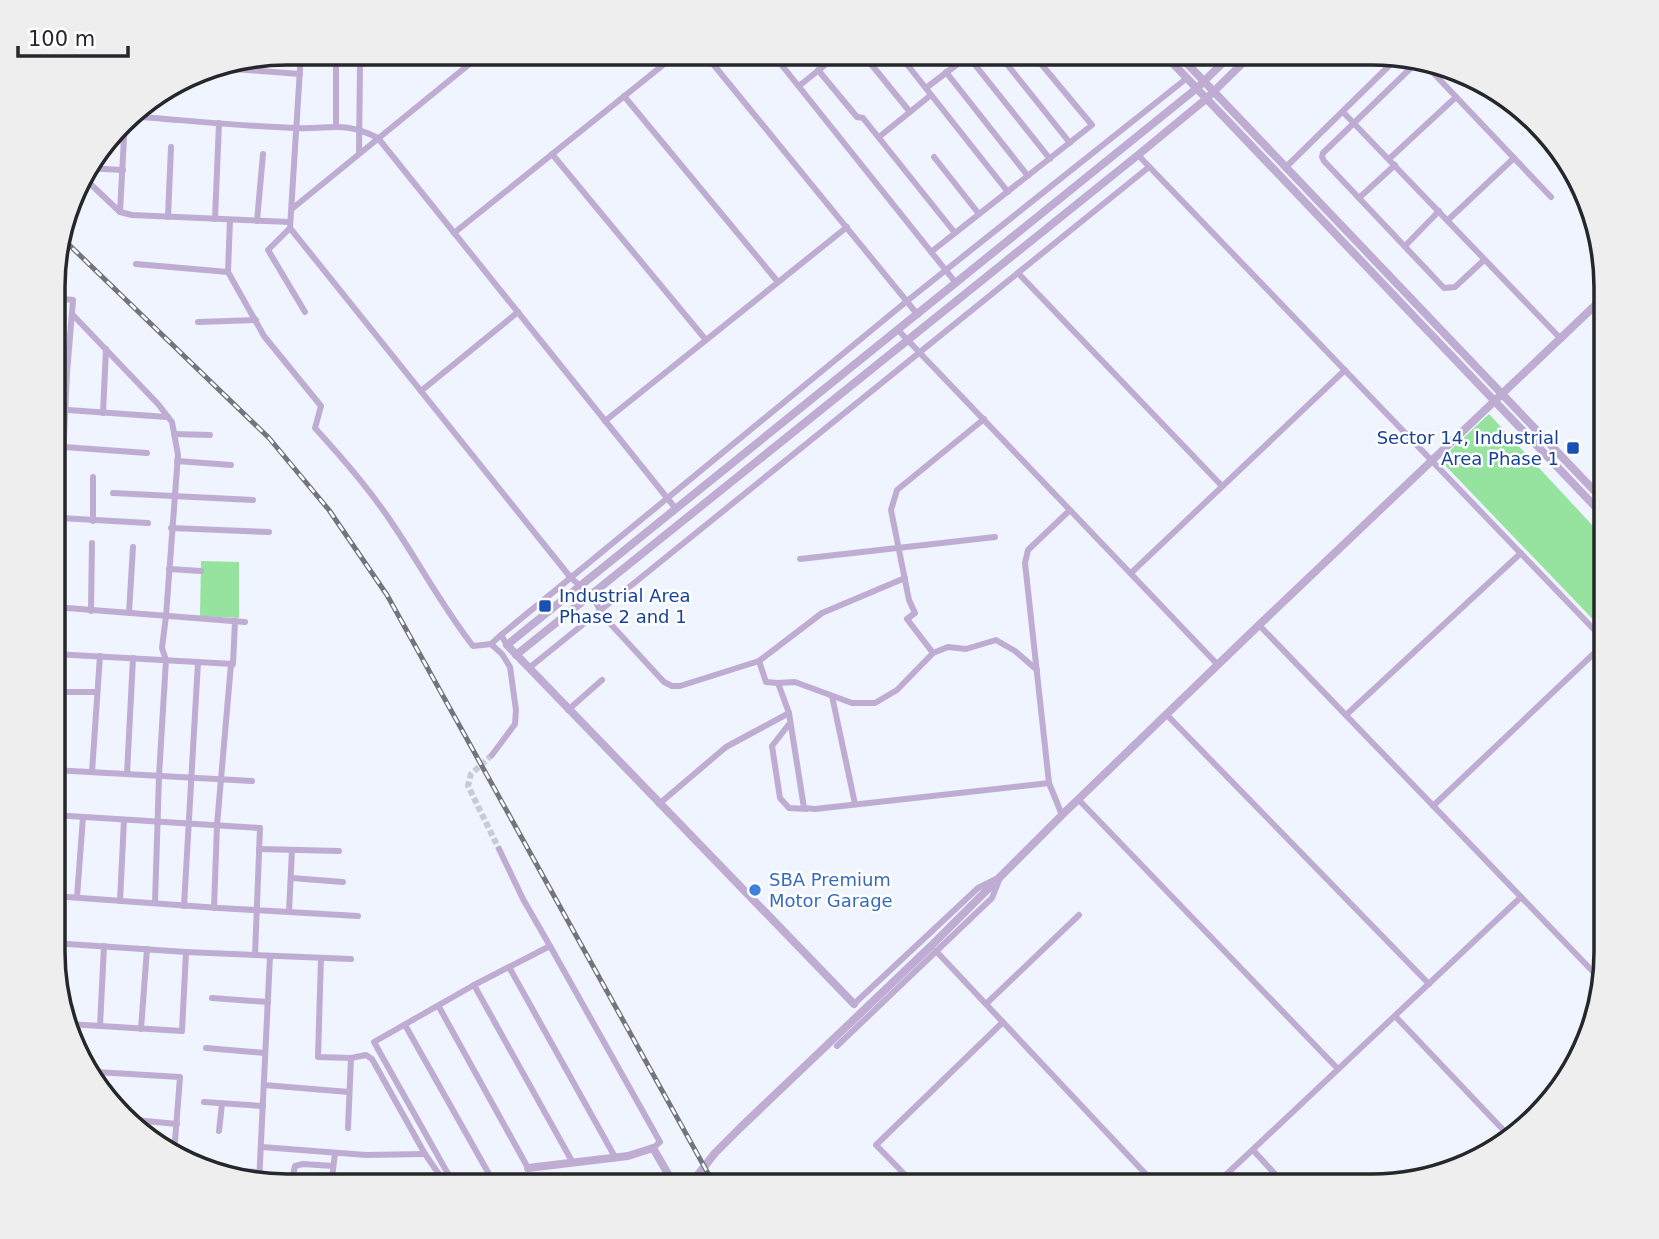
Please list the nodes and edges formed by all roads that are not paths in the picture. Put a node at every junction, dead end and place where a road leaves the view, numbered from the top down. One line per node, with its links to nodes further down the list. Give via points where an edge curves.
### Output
1 (300, 65): 25 (street)
2 (336, 65): 39 (street)
3 (360, 65): 41 (street)
4 (467, 65): 44 (street)
5 (663, 65): 32 (street)
6 (714, 65): 75 (street)
7 (782, 65): 28 (street)
8 (824, 65): 22 (street)
9 (872, 65): 34 (street)
10 (908, 65): 29 (street)
11 (955, 65): 23 (street)
12 (978, 65): 53 (street)
13 (1008, 65): 45 (street)
14 (1042, 65): 45 (street, via 1092,125)
15 (1175, 65): 26 (street)
16 (1186, 65): 27 (street)
17 (1221, 65): 27 (street)
18 (1240, 65): 31 (street)
19 (1390, 65): 35 (street)
20 (1411, 68): 38 (street)
21 (246, 69): 25 (street)
22 (818, 70): 28 (street); 43 (street)
23 (946, 72): 29 (street); 60 (street)
24 (1435, 74): 33 (street)
25 (300, 75): 40 (street)
26 (1187, 78): 27 (street); 82 (street)
27 (1200, 85): 31 (street); 86 (street)
28 (799, 86): 79 (street)
29 (926, 88): 30 (street)
30 (931, 95): 34 (street); 62 (street)
31 (1209, 95): 50 (street); 56 (street); 59 (street)
32 (624, 96): 49 (street); 85 (street)
33 (1457, 97): 52 (street); 54 (street)
34 (910, 112): 43 (street)
35 (1343, 112): 38 (street); 56 (street)
36 (142, 119): 37 (street)
37 (219, 123): 40 (street); 70 (street)
38 (1354, 123): 54 (street); 64 (street, via 1322,158)
39 (336, 126): 40 (street); 41 (street)
40 (298, 128): 65 (street)
41 (359, 129): 44 (street); 47 (street)
42 (125, 135): 58 (street)
43 (879, 137): 77 (street)
44 (378, 138): 47 (street); 76 (street)
45 (1070, 143): 53 (street)
46 (171, 147): 69 (street)
47 (359, 153): 65 (street)
48 (263, 154): 73 (street)
49 (552, 154): 76 (street); 99 (street)
50 (1138, 155): 55 (street); 97 (street)
51 (934, 157): 68 (street)
52 (1514, 158): 63 (street); 72 (street)
53 (1050, 159): 60 (street)
54 (1392, 162): 64 (street); 66 (street)
55 (1149, 167): 84 (street); 102 (street)
56 (1286, 168): 59 (street); 104 (street)
57 (98, 169): 58 (street)
58 (122, 170): 67 (street)
59 (1279, 174): 105 (street)
60 (1028, 176): 62 (street)
61 (90, 184): 67 (street)
62 (1008, 192): 68 (street)
63 (1551, 197)
64 (1359, 198): 78 (street)
65 (293, 208): 74 (street)
66 (1439, 211): 72 (street); 78 (street)
67 (120, 212): 69 (street)
68 (979, 214): 77 (street)
69 (168, 217): 70 (street)
70 (215, 219): 71 (street)
71 (230, 220): 73 (street); 83 (street)
72 (1448, 220): 80 (street)
73 (257, 221): 74 (street)
74 (290, 225): 90 (street, via 268,250); 103 (street)
75 (846, 227): 85 (street); 88 (street)
76 (454, 233): 91 (street)
77 (955, 233): 79 (street)
78 (1405, 246): 80 (street, via 1448,289)
79 (931, 252): 82 (street)
80 (1484, 260): 98 (street)
81 (136, 264): 83 (street)
82 (946, 270): 86 (street); 88 (street)
83 (228, 272): 94 (street)
84 (1018, 273): 101 (street); 119 (street)
85 (778, 282): 99 (street)
86 (956, 283): 93 (street)
87 (65, 299): 92 (street, via 73,300)
88 (907, 301): 93 (street); 123 (street)
89 (1594, 307): 98 (street)
90 (305, 312)
91 (518, 312): 103 (street); 110 (street)
92 (72, 314): 100 (street); 106 (street)
93 (918, 315): 96 (street)
94 (256, 320): 95 (street); 156 (street, via 321,407 315,428 364,482 458,627 473,646)
95 (198, 322)
96 (898, 330): 97 (street); 126 (street)
97 (907, 339): 101 (street); 145 (street)
98 (1561, 339): 104 (street)
99 (706, 340): 110 (street)
100 (106, 349): 107 (street); 108 (street)
101 (920, 352): 109 (street); 147 (street)
102 (1345, 370): 116 (street); 119 (street)
103 (421, 391): 142 (street)
104 (1503, 394): 105 (street); 120 (street)
105 (1495, 402): 116 (street); 125 (street)
106 (65, 410): 107 (street)
107 (103, 413): 108 (street)
108 (167, 417): 111 (street)
109 (984, 419): 127 (street); 136 (street, via 897,490 891,510)
110 (605, 421): 123 (street)
111 (174, 434): 112 (street); 115 (street)
112 (210, 435)
113 (65, 447): 114 (street)
114 (147, 453)
115 (177, 461): 117 (street); 122 (street)
116 (1433, 461): 137 (street); 153 (street)
117 (231, 465)
118 (93, 477): 129 (street)
119 (1222, 486): 141 (street)
120 (1594, 490)
121 (113, 493): 122 (street)
122 (173, 496): 124 (street); 131 (street)
123 (666, 497): 126 (street); 142 (street)
124 (253, 500)
125 (1594, 505)
126 (676, 509): 144 (street)
127 (1070, 510): 141 (street); 171 (street, via 1028,550 1025,563)
128 (65, 519): 129 (street)
129 (93, 521): 130 (street)
130 (148, 523)
131 (171, 528): 132 (street); 139 (street)
132 (269, 532)
133 (995, 537): 136 (street)
134 (92, 543): 148 (street)
135 (133, 547): 149 (street)
136 (899, 547): 138 (street); 143 (street)
137 (1521, 553): 154 (street); 180 (street)
138 (800, 559)
139 (169, 569): 140 (street); 150 (street)
140 (201, 571)
141 (1130, 573): 169 (street)
142 (571, 578): 144 (street); 155 (street)
143 (905, 578): 158 (street, via 915,613 907,619); 165 (street, via 822,613)
144 (579, 587): 145 (street); 157 (street)
145 (591, 595): 147 (street); 161 (street)
146 (65, 609): 148 (street)
147 (601, 609): 165 (street, via 672,687); 170 (street)
148 (90, 611): 149 (street)
149 (129, 613): 150 (street)
150 (166, 616): 151 (street); 164 (street, via 162,648)
151 (235, 621): 152 (street); 168 (street)
152 (245, 622)
153 (1259, 625): 169 (street); 180 (street)
154 (1594, 629)
155 (501, 635): 156 (street); 157 (street)
156 (491, 644): 167 (street)
157 (507, 645): 161 (street)
158 (933, 653): 171 (street, via 996,640); 176 (street, via 897,690 875,703 852,703)
159 (1594, 653): 194 (street)
160 (65, 654): 162 (street)
161 (516, 655): 167 (street); 170 (street)
162 (100, 656): 163 (street); 175 (street)
163 (133, 658): 164 (street); 185 (street)
164 (166, 660): 166 (street); 186 (street)
165 (760, 661): 173 (street, via 766,682)
166 (198, 662): 168 (street); 187 (street)
167 (508, 663): 182 (street, via 515,724)
168 (232, 664): 188 (street)
169 (1218, 665): 179 (street)
170 (528, 668): 177 (street)
171 (1037, 670): 190 (street)
172 (602, 680): 177 (street)
173 (778, 682): 176 (street, via 795,682); 178 (street)
174 (65, 692): 175 (street)
175 (97, 692): 184 (street)
176 (832, 696): 193 (street)
177 (568, 710): 192 (street)
178 (789, 713): 181 (street); 192 (street, via 726,747)
179 (1166, 714): 191 (street); 233 (street)
180 (1346, 715): 194 (street)
181 (790, 723): 195 (street); 195 (street, via 772,746 780,798 789,808)
182 (492, 755)
183 (65, 771): 184 (street)
184 (92, 772): 185 (street)
185 (127, 774): 186 (street)
186 (159, 776): 187 (street); 200 (street)
187 (191, 778): 188 (street); 201 (street)
188 (221, 779): 189 (street); 202 (street)
189 (252, 781)
190 (1049, 783): 193 (street); 196 (street)
191 (1078, 799): 196 (street); 250 (street)
192 (659, 804): 237 (street)
193 (855, 804): 195 (street)
194 (1433, 806): 212 (street)
195 (806, 809)
196 (1062, 815): 207 (street)
197 (65, 816): 198 (street)
198 (83, 817): 199 (street); 211 (street)
199 (124, 820): 200 (street); 213 (street)
200 (159, 822): 201 (street); 214 (street)
201 (189, 823): 202 (street); 215 (street)
202 (218, 825): 203 (street, via 260,828); 216 (street)
203 (259, 849): 205 (street); 217 (street)
204 (499, 849): 223 (street)
205 (292, 850): 206 (street); 208 (street)
206 (339, 851)
207 (1001, 876): 225 (street, via 992,898); 237 (street, via 978,888); 279 (street, via 740,1128)
208 (292, 878): 209 (street); 218 (street)
209 (343, 881)
210 (65, 896): 211 (street)
211 (77, 897): 213 (street)
212 (1521, 897): 232 (street); 233 (street)
213 (120, 901): 214 (street)
214 (155, 904): 215 (street)
215 (184, 906): 216 (street)
216 (214, 908): 217 (street)
217 (257, 910): 218 (street); 227 (street)
218 (289, 912): 220 (street)
219 (1079, 915): 238 (street)
220 (358, 916)
221 (65, 943): 222 (street)
222 (104, 946): 224 (street); 244 (street)
223 (550, 946): 231 (street); 264 (street, via 660,1142)
224 (147, 949): 226 (street); 245 (street)
225 (936, 951): 238 (street); 246 (street)
226 (186, 952): 227 (street); 245 (street, via 183,1031)
227 (255, 955): 228 (street)
228 (270, 956): 229 (street); 236 (street)
229 (321, 958): 230 (street); 249 (street, via 318,1057)
230 (351, 959)
231 (509, 967): 234 (street); 268 (street)
232 (1593, 972)
233 (1429, 984): 240 (street)
234 (474, 985): 239 (street); 269 (street)
235 (212, 998): 236 (street)
236 (268, 1002): 248 (street)
237 (854, 1004)
238 (986, 1004): 241 (street)
239 (439, 1007): 243 (street); 271 (street)
240 (1395, 1016): 250 (street); 260 (street)
241 (1003, 1022): 280 (street, via 876,1145); 281 (street)
242 (77, 1025): 244 (street)
243 (405, 1025): 276 (street, via 374,1042); 277 (street)
244 (100, 1026): 245 (street)
245 (141, 1029)
246 (837, 1046)
247 (206, 1048): 248 (street)
248 (265, 1053): 252 (street)
249 (351, 1058): 253 (street); 267 (street, via 366,1055 372,1059)
250 (1338, 1069): 265 (street)
251 (100, 1072): 258 (street, via 180,1077)
252 (264, 1085): 253 (street); 256 (street)
253 (349, 1091): 259 (street)
254 (204, 1102): 255 (street)
255 (222, 1104): 256 (street); 261 (street)
256 (263, 1106): 263 (street)
257 (144, 1121): 258 (street)
258 (177, 1124): 262 (street)
259 (348, 1128)
260 (1504, 1130)
261 (219, 1131)
262 (175, 1144)
263 (262, 1147): 266 (street); 272 (street)
264 (653, 1148): 268 (street); 278 (street)
265 (1253, 1150): 282 (street); 283 (street)
266 (335, 1153): 267 (street); 270 (street)
267 (425, 1154): 275 (street)
268 (615, 1157): 269 (street)
269 (573, 1163): 271 (street)
270 (332, 1166): 273 (street, via 298,1165); 274 (street)
271 (528, 1168)
272 (260, 1172)
273 (293, 1174)
274 (332, 1174)
275 (441, 1174)
276 (444, 1174)
277 (489, 1174)
278 (668, 1174)
279 (698, 1174)
280 (904, 1174)
281 (1146, 1174)
282 (1227, 1174)
283 (1275, 1174)

